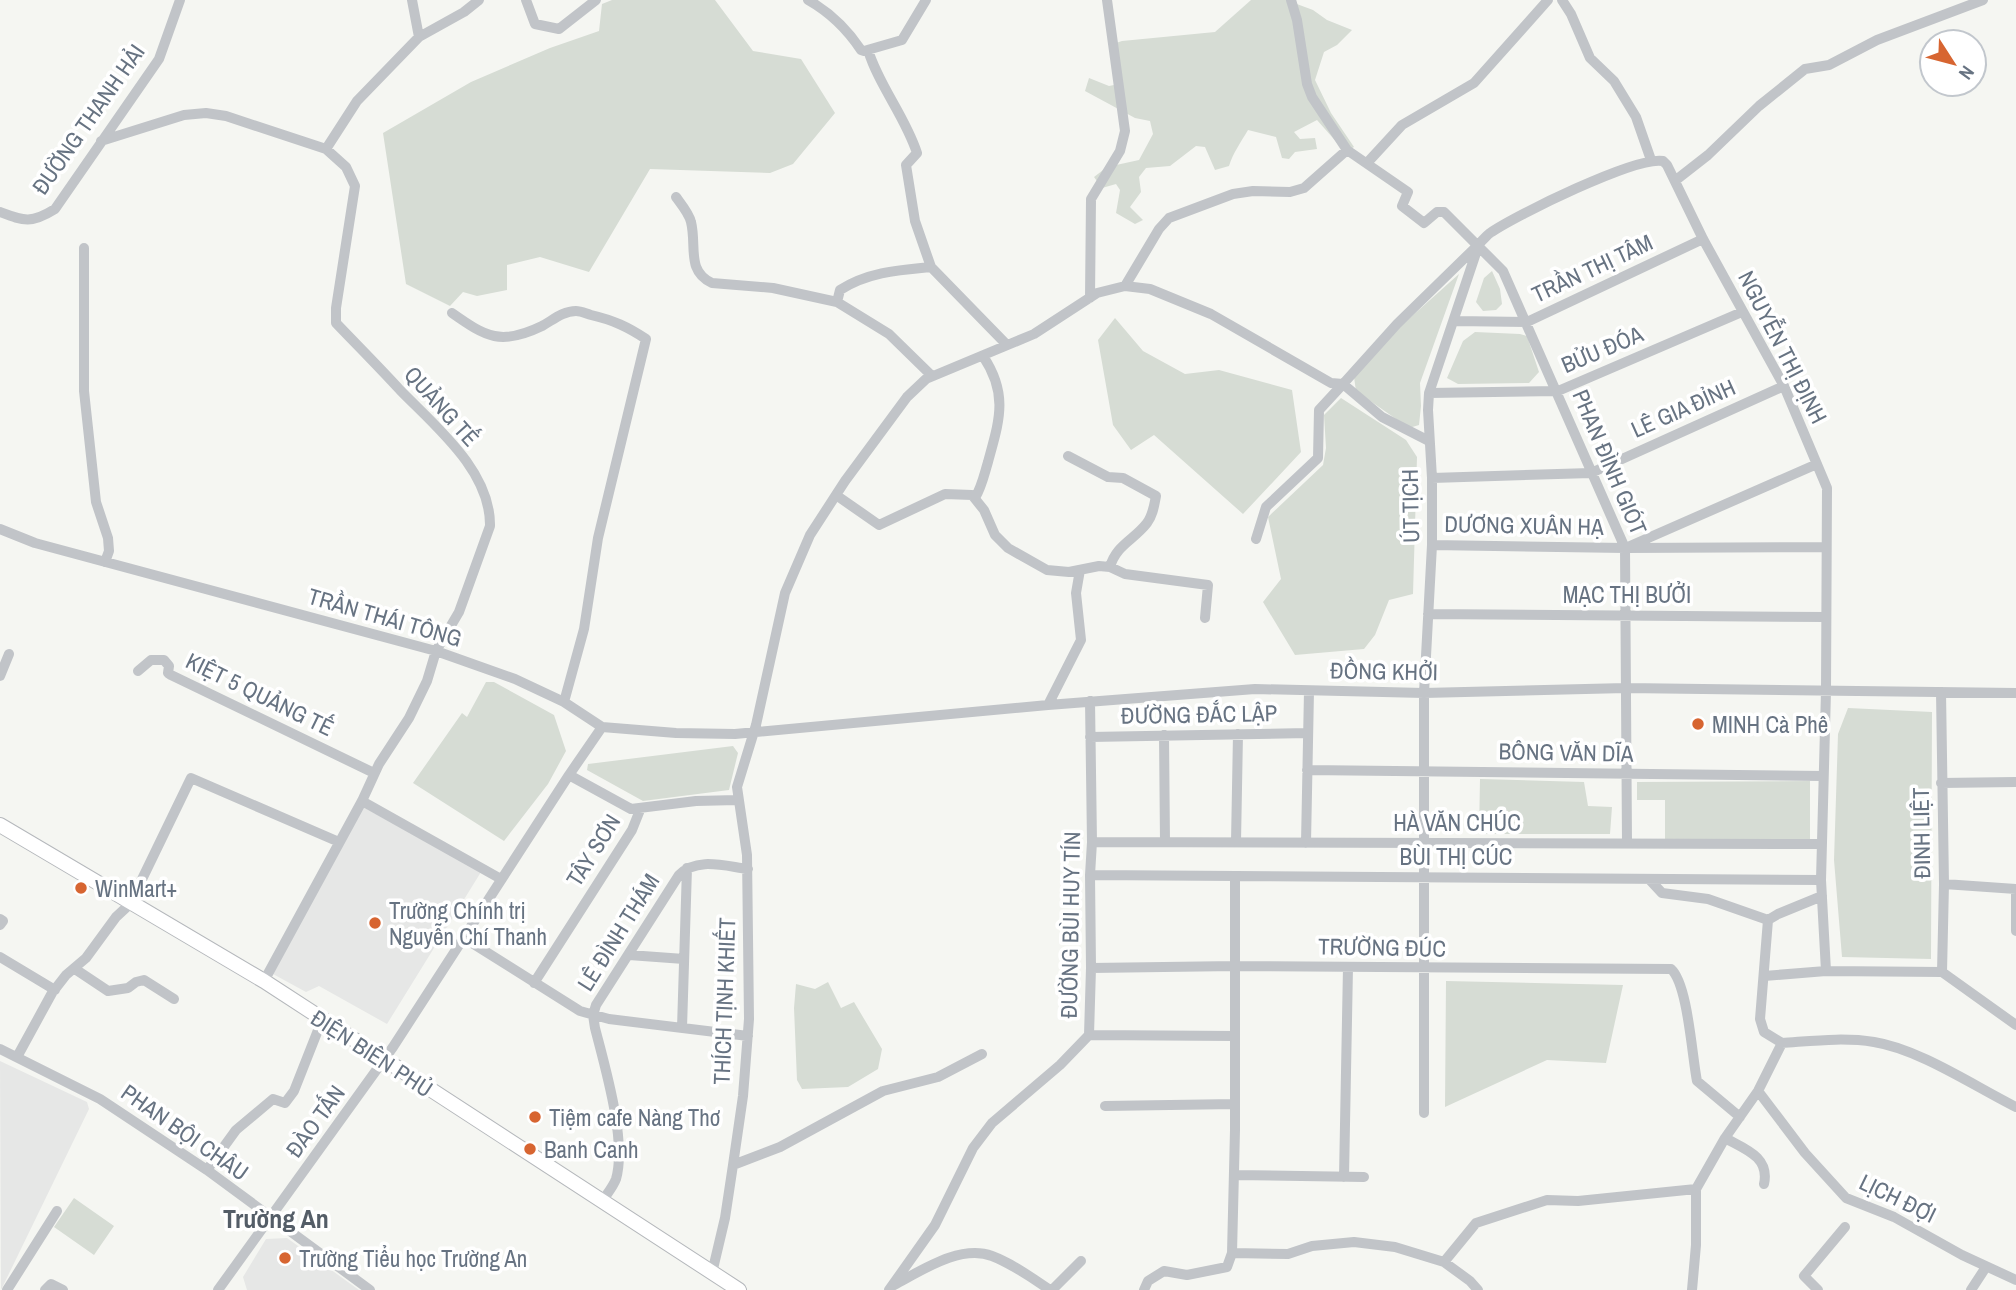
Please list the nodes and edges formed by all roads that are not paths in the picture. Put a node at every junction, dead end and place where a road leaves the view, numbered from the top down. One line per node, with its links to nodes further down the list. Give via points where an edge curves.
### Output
1 (180, 0): 15 (street, ĐƯỜNG THANH HẢI, via 159,59)
2 (412, 0): 13 (street)
3 (479, 0): 13 (street)
4 (526, 0): 5 (street, via 535,24 559,29)
5 (596, 0)
6 (808, 0): 14 (street, via 845,27 861,50)
7 (926, 0): 14 (street, via 902,40)
8 (1107, 0): 28 (street, via 1125,131 1120,151 1091,199)
9 (1292, 0): 17 (street, via 1310,94)
10 (1548, 0): 19 (street, via 1474,83 1402,125)
11 (1562, 0): 18 (street, via 1590,58 1614,81 1636,117)
12 (1983, 0): 20 (street, via 1877,40 1829,65 1805,69)
13 (419, 37): 16 (street, via 357,101)
14 (868, 50): 26 (street, via 917,153 906,165 915,221)
15 (101, 141): 16 (street, QUẢNG TẾ, via 184,115 206,113); 22 (street, ĐƯỜNG THANH HẢI, via 55,209 26,221)
16 (326, 149): 60 (street, QUẢNG TẾ, via 346,167 355,186 336,323 455,446 482,487 490,511 459,612)
17 (1346, 149): 19 (street); 27 (street, via 1298,191 1247,191 1169,218)
18 (1651, 160): 20 (street, NGUYỄN THỊ ĐỊNH, via 1663,160); 24 (street, via 1531,211 1488,234)
19 (1367, 163): 24 (street, PHAN ĐÌNH GIÓT, via 1408,192 1402,206 1424,223 1444,212)
20 (1676, 180): 23 (street, NGUYỄN THỊ ĐỊNH)
21 (676, 197): 29 (street, via 690,219 696,272 703,279)
22 (0, 212)
23 (1703, 239): 30 (street, NGUYỄN THỊ ĐỊNH); 33 (street, TRẦN THỊ TÂM)
24 (1479, 244): 32 (street, ÚT TỊCH); 33 (street, PHAN ĐÌNH GIÓT, via 1503,271); 37 (street)
25 (84, 248): 53 (street, via 84,391 96,502 108,538)
26 (931, 267): 29 (street, via 855,280 840,290); 34 (street)
27 (1125, 286): 28 (street, THÍCH TỊNH KHIẾT); 37 (street, via 1150,289 1211,314 1331,383)
28 (1090, 298): 34 (street, THÍCH TỊNH KHIẾT, via 1034,334)
29 (837, 302): 36 (street, via 889,334)
30 (1742, 312): 38 (street, NGUYỄN THỊ ĐỊNH); 39 (street, BỬU ĐÓA)
31 (453, 313): 71 (street, via 480,333 504,337 576,311 615,321 646,339)
32 (1455, 321): 33 (street, TRẦN THỊ TÂM); 40 (street, ÚT TỊCH)
33 (1527, 322): 39 (street, PHAN ĐÌNH GIÓT)
34 (1007, 345): 35 (street, THÍCH TỊNH KHIẾT)
35 (983, 356): 36 (street, THÍCH TỊNH KHIẾT); 47 (street, via 994,372 999,425)
36 (932, 376): 46 (street, THÍCH TỊNH KHIẾT, via 907,397)
37 (1343, 384): 41 (street, via 1382,417); 49 (street, via 1319,410 1318,458 1266,507)
38 (1784, 386): 43 (street, NGUYỄN THỊ ĐỊNH); 44 (street, LÊ GIA ĐỈNH)
39 (1558, 391): 40 (street, BỬU ĐÓA); 44 (street, PHAN ĐÌNH GIÓT)
40 (1429, 393): 41 (street, ÚT TỊCH)
41 (1429, 441): 45 (street, ÚT TỊCH)
42 (1068, 456): 54 (street, via 1156,496 1151,516 1119,548)
43 (1817, 464): 51 (street, NGUYỄN THỊ ĐỊNH, via 1827,488); 52 (street)
44 (1591, 473): 45 (street, LÊ GIA ĐỈNH); 52 (street, PHAN ĐÌNH GIÓT)
45 (1432, 478): 50 (street, ÚT TỊCH)
46 (836, 495): 47 (street, via 880,524 945,494); 74 (street, THÍCH TỊNH KHIẾT, via 810,535 786,593)
47 (975, 498): 55 (street, via 995,535 1008,548 1047,570)
48 (0, 529): 53 (street, TRẦN THÁI TÔNG)
49 (1256, 539)
50 (1432, 545): 52 (street, DƯƠNG XUÂN HẠ); 56 (street, ÚT TỊCH)
51 (1826, 547): 52 (street, DƯƠNG XUÂN HẠ); 58 (street, NGUYỄN THỊ ĐỊNH)
52 (1625, 548): 57 (street, PHAN ĐÌNH GIÓT)
53 (105, 562): 60 (street, TRẦN THÁI TÔNG)
54 (1110, 567): 55 (street); 59 (street, via 1125,574 1208,584)
55 (1080, 570): 72 (street, via 1076,593 1081,640)
56 (1428, 614): 57 (street, MẠC THỊ BƯỞI); 68 (street, ÚT TỊCH)
57 (1626, 614): 58 (street, MẠC THỊ BƯỞI); 64 (street, PHAN ĐÌNH GIÓT)
58 (1826, 617): 66 (street, NGUYỄN THỊ ĐỊNH)
59 (1205, 618)
60 (436, 651): 71 (street, TRẦN THÁI TÔNG); 81 (street, QUẢNG TẾ, via 409,718)
61 (9, 654): 63 (street)
62 (138, 671): 81 (street, KIỆT 5 QUẢNG TẾ, via 151,660 164,660 171,675)
63 (0, 676)
64 (1626, 688): 66 (street, ĐỒNG KHỞI); 68 (street, ĐỒNG KHỞI); 82 (street, PHAN ĐÌNH GIÓT)
65 (1309, 691): 68 (street, ĐỒNG KHỞI); 70 (street, ĐỒNG KHỞI, via 1255,689); 75 (street, ĐƯỜNG ĐẮC LẬP)
66 (1826, 691): 67 (street, ĐỒNG KHỞI); 84 (street, NGUYỄN THỊ ĐỊNH)
67 (1941, 692): 69 (street, ĐỒNG KHỞI); 86 (street, ĐINH LIỆT)
68 (1424, 693): 80 (street, ÚT TỊCH)
69 (2016, 693)
70 (1090, 701): 72 (street, ĐỒNG KHỞI); 78 (street, ĐƯỜNG BÙI HUY TÍN)
71 (564, 702): 73 (street, TRẦN THÁI TÔNG)
72 (1048, 705): 74 (street, ĐỒNG KHỞI)
73 (602, 727): 74 (street, TRẦN THÁI TÔNG, via 676,733); 83 (street, ĐÀO TẤN)
74 (754, 731): 87 (street, THÍCH TỊNH KHIẾT)
75 (1308, 733): 76 (street, ĐƯỜNG ĐẮC LẬP); 79 (street, ĐƯỜNG ĐẮC LẬP)
76 (1238, 734): 77 (street, ĐƯỜNG ĐẮC LẬP); 94 (street)
77 (1164, 735): 78 (street, ĐƯỜNG ĐẮC LẬP); 93 (street)
78 (1090, 737): 92 (street, ĐƯỜNG BÙI HUY TÍN)
79 (1307, 770): 80 (street, BÔNG VĂN DĨA); 95 (street, ĐƯỜNG ĐẮC LẬP)
80 (1425, 771): 82 (street, BÔNG VĂN DĨA); 96 (street, ÚT TỊCH)
81 (374, 773): 88 (street, QUẢNG TẾ)
82 (1626, 774): 84 (street, BÔNG VĂN DĨA); 97 (street, PHAN ĐÌNH GIÓT)
83 (569, 775): 89 (street, TÂY SƠN, via 627,808); 104 (street, ĐÀO TẤN)
84 (1823, 776): 98 (street, NGUYỄN THỊ ĐỊNH)
85 (2016, 782): 86 (street)
86 (1941, 783): 107 (street, ĐINH LIỆT)
87 (737, 800): 89 (street, TÂY SƠN); 100 (street, THÍCH TỊNH KHIẾT)
88 (362, 802): 91 (street, QUẢNG TẾ); 104 (street)
89 (640, 810): 128 (street, TÂY SƠN, via 632,830)
90 (0, 825): 110 (main road, ĐIỆN BIÊN PHỦ)
91 (339, 842): 110 (street, via 191,778); 127 (street, QUẢNG TẾ)
92 (1093, 842): 93 (street, HÀ VĂN CHÚC); 101 (street, ĐƯỜNG BÙI HUY TÍN)
93 (1165, 842): 94 (street, HÀ VĂN CHÚC)
94 (1237, 842): 95 (street, HÀ VĂN CHÚC)
95 (1306, 842): 96 (street, HÀ VĂN CHÚC)
96 (1425, 843): 97 (street, HÀ VĂN CHÚC); 102 (street, ÚT TỊCH)
97 (1627, 843): 98 (street, HÀ VĂN CHÚC)
98 (1822, 844): 106 (street, NGUYỄN THỊ ĐỊNH)
99 (687, 868): 100 (street, LÊ ĐÌNH THÁM, via 705,864); 116 (street, LÊ ĐÌNH THÁM, via 678,875); 118 (street)
100 (748, 869): 136 (street, THÍCH TỊNH KHIẾT)
101 (1090, 875): 103 (street, BÙI THỊ CÚC); 121 (street, ĐƯỜNG BÙI HUY TÍN)
102 (1424, 876): 103 (street, BÙI THỊ CÚC); 105 (street, BÙI THỊ CÚC); 122 (street, ÚT TỊCH)
103 (1235, 877): 119 (street)
104 (501, 879): 115 (street, ĐÀO TẤN)
105 (1650, 879): 106 (street, BÙI THỊ CÚC); 112 (street, via 1662,893 1708,899)
106 (1821, 880): 109 (street, NGUYỄN THỊ ĐỊNH)
107 (1944, 884): 108 (street); 125 (street, ĐINH LIỆT)
108 (2016, 888): 114 (street)
109 (1822, 896): 112 (street); 124 (street, NGUYỄN THỊ ĐỊNH)
110 (130, 904): 123 (street); 127 (main road, ĐIỆN BIÊN PHỦ)
111 (0, 919): 113 (street)
112 (1768, 920): 126 (street)
113 (0, 925)
114 (2016, 931)
115 (464, 938): 128 (street); 142 (street, ĐÀO TẤN)
116 (629, 955): 118 (street); 131 (street, LÊ ĐÌNH THÁM)
117 (0, 957): 129 (street)
118 (684, 959): 134 (street)
119 (1236, 966): 120 (street, TRƯỜNG ĐÚC); 121 (street, TRƯỜNG ĐÚC); 137 (street)
120 (1348, 967): 122 (street, TRƯỜNG ĐÚC); 153 (street)
121 (1091, 968): 135 (street, ĐƯỜNG BÙI HUY TÍN)
122 (1424, 968): 147 (street, ÚT TỊCH); 148 (street, TRƯỜNG ĐÚC, via 1671,970 1677,975 1687,1014 1697,1081)
123 (75, 969): 129 (street); 130 (street, via 108,991 144,980)
124 (1826, 971): 125 (street); 126 (street)
125 (1942, 972): 133 (street)
126 (1764, 976): 138 (street, via 1760,1019 1764,1032)
127 (264, 981): 132 (main road, ĐIỆN BIÊN PHỦ)
128 (534, 983): 131 (street, via 580,1012)
129 (55, 990): 141 (street)
130 (174, 999)
131 (593, 1015): 134 (street); 157 (street, LÊ ĐÌNH THÁM, via 619,1140 615,1182)
132 (322, 1020): 142 (main road, ĐIỆN BIÊN PHỦ); 151 (street, via 295,1091 285,1103 272,1100 236,1130)
133 (2016, 1025)
134 (682, 1028): 136 (street)
135 (1089, 1035): 137 (street); 167 (street, ĐƯỜNG BÙI HUY TÍN, via 992,1122 973,1148 935,1225)
136 (748, 1036): 150 (street, THÍCH TỊNH KHIẾT)
137 (1235, 1036): 144 (street)
138 (1782, 1044): 143 (street); 146 (street, via 1876,1042 1914,1054)
139 (0, 1049): 141 (street, PHAN BỘI CHÂU)
140 (982, 1054): 150 (street, via 938,1077 883,1091 780,1147)
141 (17, 1058): 151 (street, PHAN BỘI CHÂU, via 100,1099)
142 (384, 1061): 157 (main road, ĐIỆN BIÊN PHỦ); 159 (street, ĐÀO TẤN)
143 (1758, 1091): 148 (street); 164 (street, LỊCH ĐỢI, via 1846,1198 1894,1217)
144 (1235, 1104): 145 (street); 152 (street)
145 (1105, 1106)
146 (2016, 1107)
147 (1424, 1114)
148 (1740, 1117): 149 (street)
149 (1725, 1138): 155 (street, via 1763,1162); 156 (street)
150 (733, 1165): 165 (street, THÍCH TỊNH KHIẾT)
151 (207, 1170): 159 (street, PHAN BỘI CHÂU)
152 (1234, 1175): 153 (street); 161 (street)
153 (1344, 1177): 154 (street)
154 (1364, 1177)
155 (1764, 1184)
156 (1696, 1189): 163 (street, via 1546,1200 1476,1223); 177 (street)
157 (602, 1202): 165 (main road, ĐIỆN BIÊN PHỦ)
158 (57, 1211): 168 (street)
159 (270, 1218): 171 (street, ĐÀO TẤN); 172 (street, PHAN BỘI CHÂU)
160 (1845, 1227): 178 (street, via 1804,1276)
161 (1232, 1253): 163 (street, via 1288,1254 1312,1246 1354,1242 1395,1247); 175 (street, via 1227,1267 1187,1275 1164,1271)
162 (1081, 1261): 174 (street)
163 (1444, 1262): 176 (street)
164 (1986, 1267): 166 (street, LỊCH ĐỢI); 179 (street)
165 (712, 1273): 173 (main road, ĐIỆN BIÊN PHỦ)
166 (2016, 1280)
167 (890, 1288): 174 (street, via 938,1262 967,1254 990,1255)
168 (7, 1290)
169 (45, 1290): 170 (street, via 51,1284)
170 (63, 1290)
171 (218, 1290)
172 (370, 1290)
173 (739, 1290)
174 (1051, 1290)
175 (1144, 1290)
176 (1478, 1290)
177 (1692, 1290)
178 (1818, 1290)
179 (1971, 1290)

